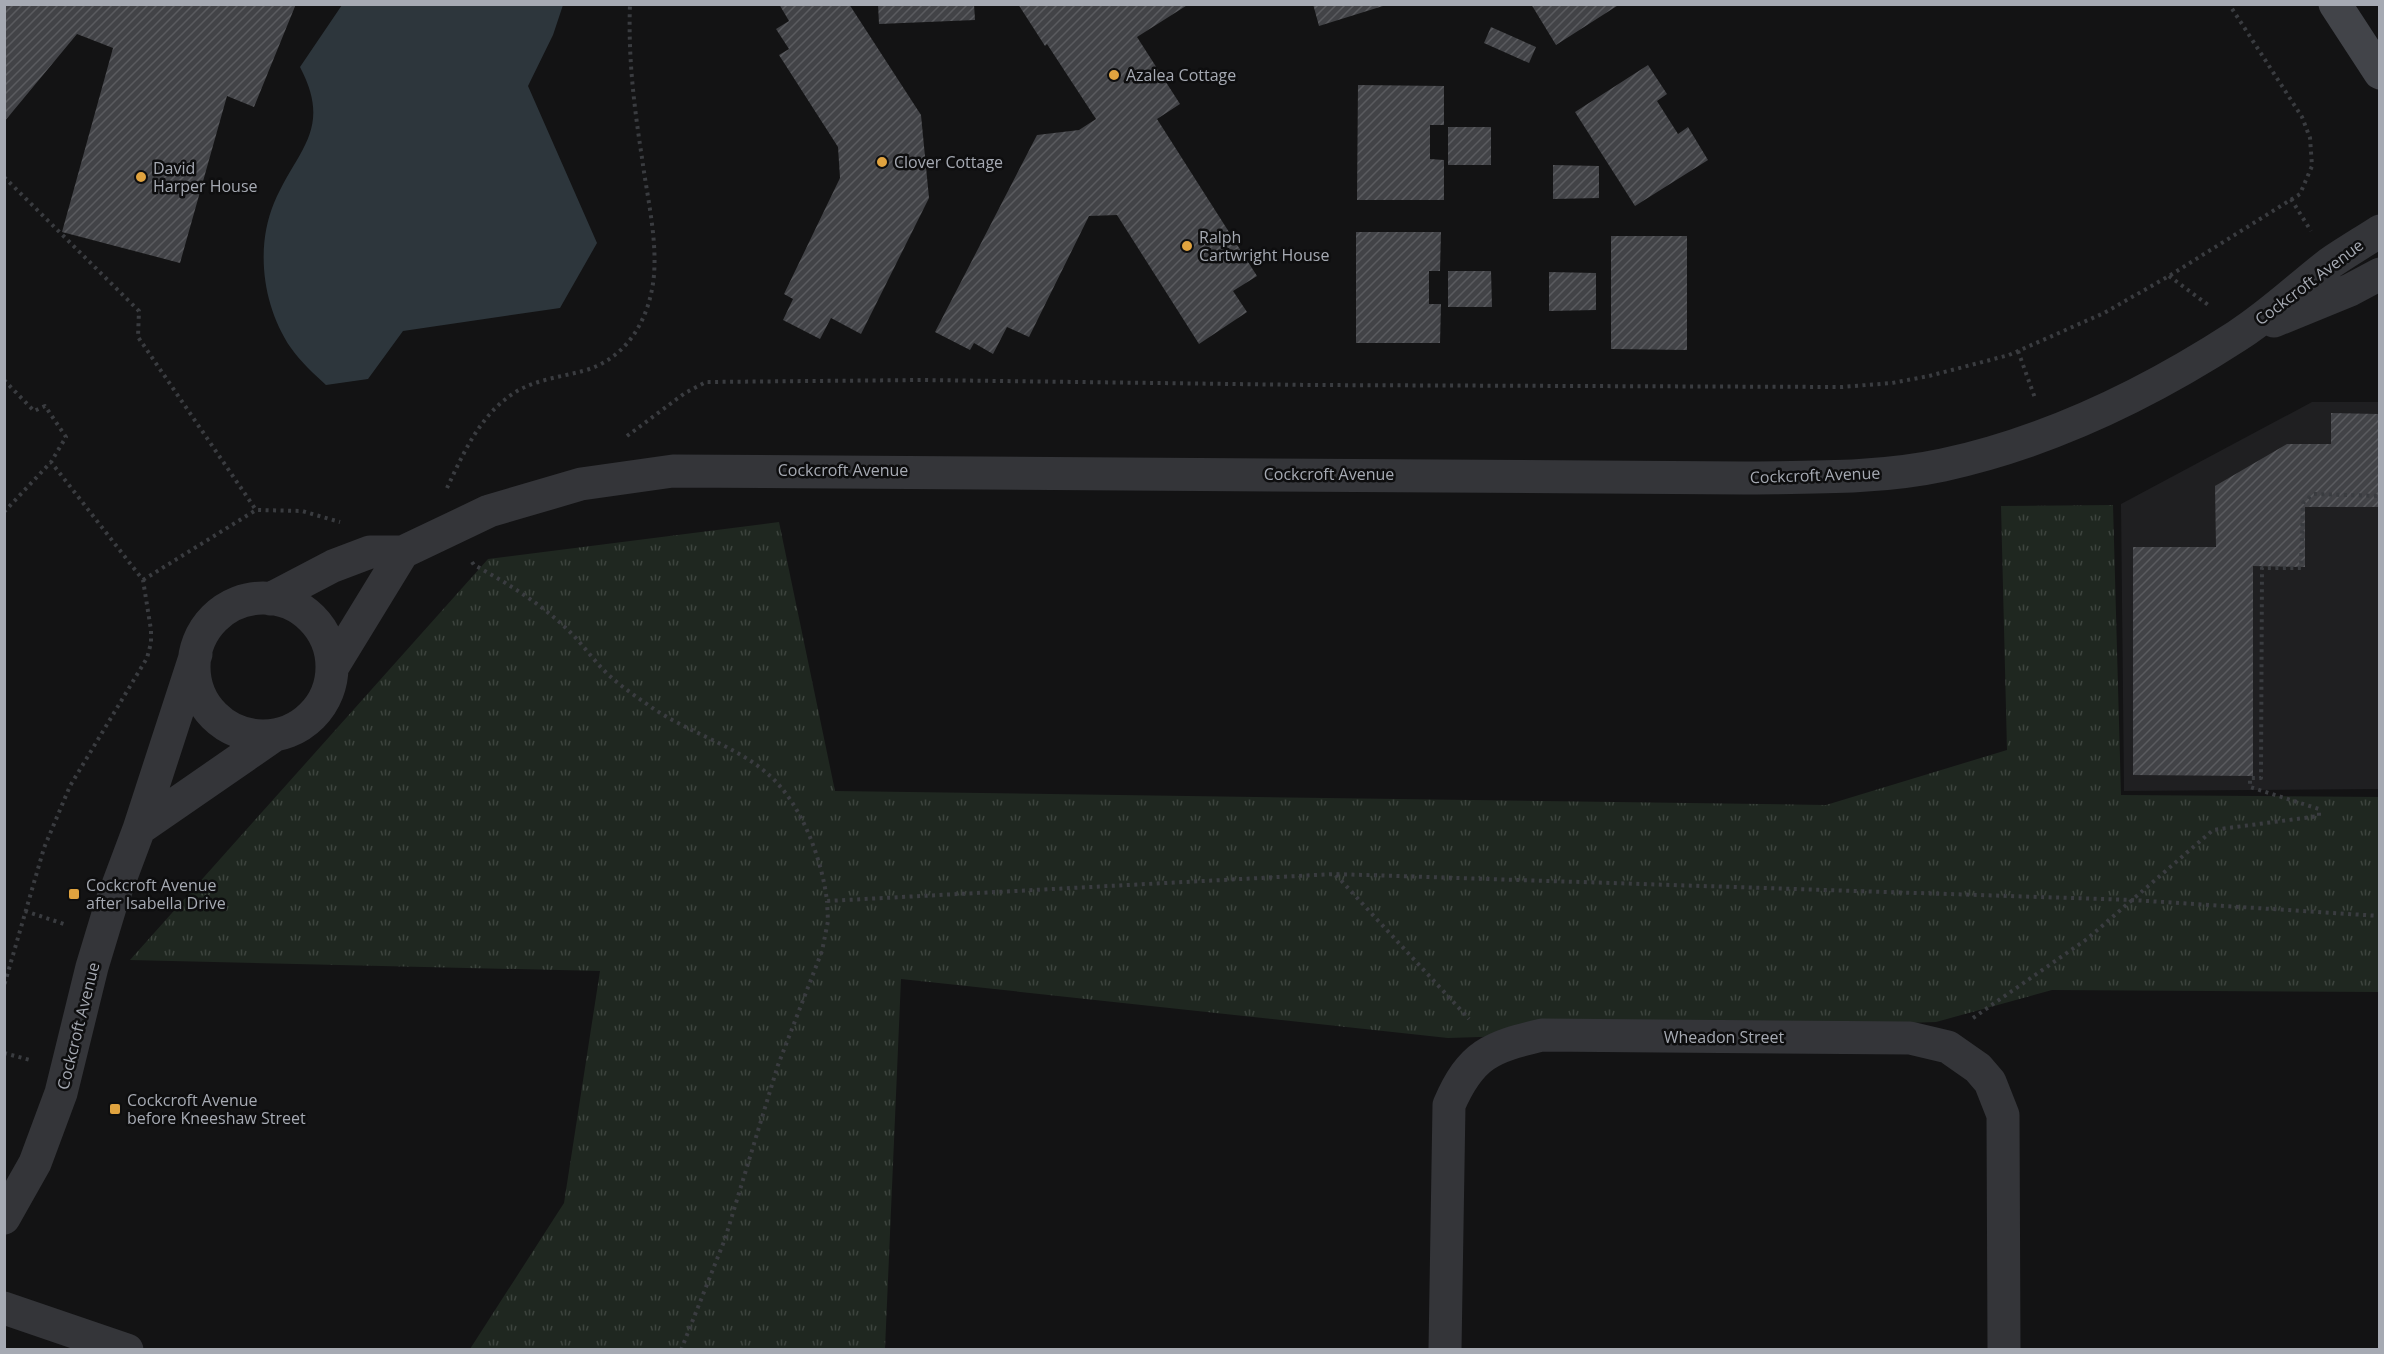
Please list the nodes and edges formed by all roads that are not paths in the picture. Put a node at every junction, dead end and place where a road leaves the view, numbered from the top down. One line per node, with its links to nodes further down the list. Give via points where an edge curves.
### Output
1 (2335, 4): 2 (street)
2 (2379, 73)
3 (2379, 231): 5 (street, Cockcroft Avenue, via 2332,262)
4 (2379, 274): 5 (street, Cockcroft Avenue, via 2350,290)
5 (2239, 335): 6 (street, Cockcroft Avenue, via 2169,378 2048,435 1942,465 1849,477 674,471 581,484 489,511)
6 (403, 552): 7 (street, Cockcroft Avenue, via 370,552 333,566); 9 (street)
7 (270, 599): 8 (street, via 252,599 222,612 207,628); 9 (street, via 292,605 318,626 329,646)
8 (195, 654): 10 (street, via 195,679 210,711 239,732); 11 (street, Cockcroft Avenue)
9 (332, 668): 10 (street, via 328,691 315,712 297,727)
10 (275, 735): 11 (street)
11 (139, 829): 12 (street, Cockcroft Avenue, via 92,967 61,1093 35,1164)
12 (4, 1218)
13 (4, 1308): 14 (street)
14 (127, 1350)
15 (1445, 1350): 16 (street, Wheadon Street, via 1449,1105 1459,1081 1478,1059 1502,1044 1542,1035 1910,1038 1948,1047 1978,1068 1990,1082 2003,1115)
16 (2004, 1350)

